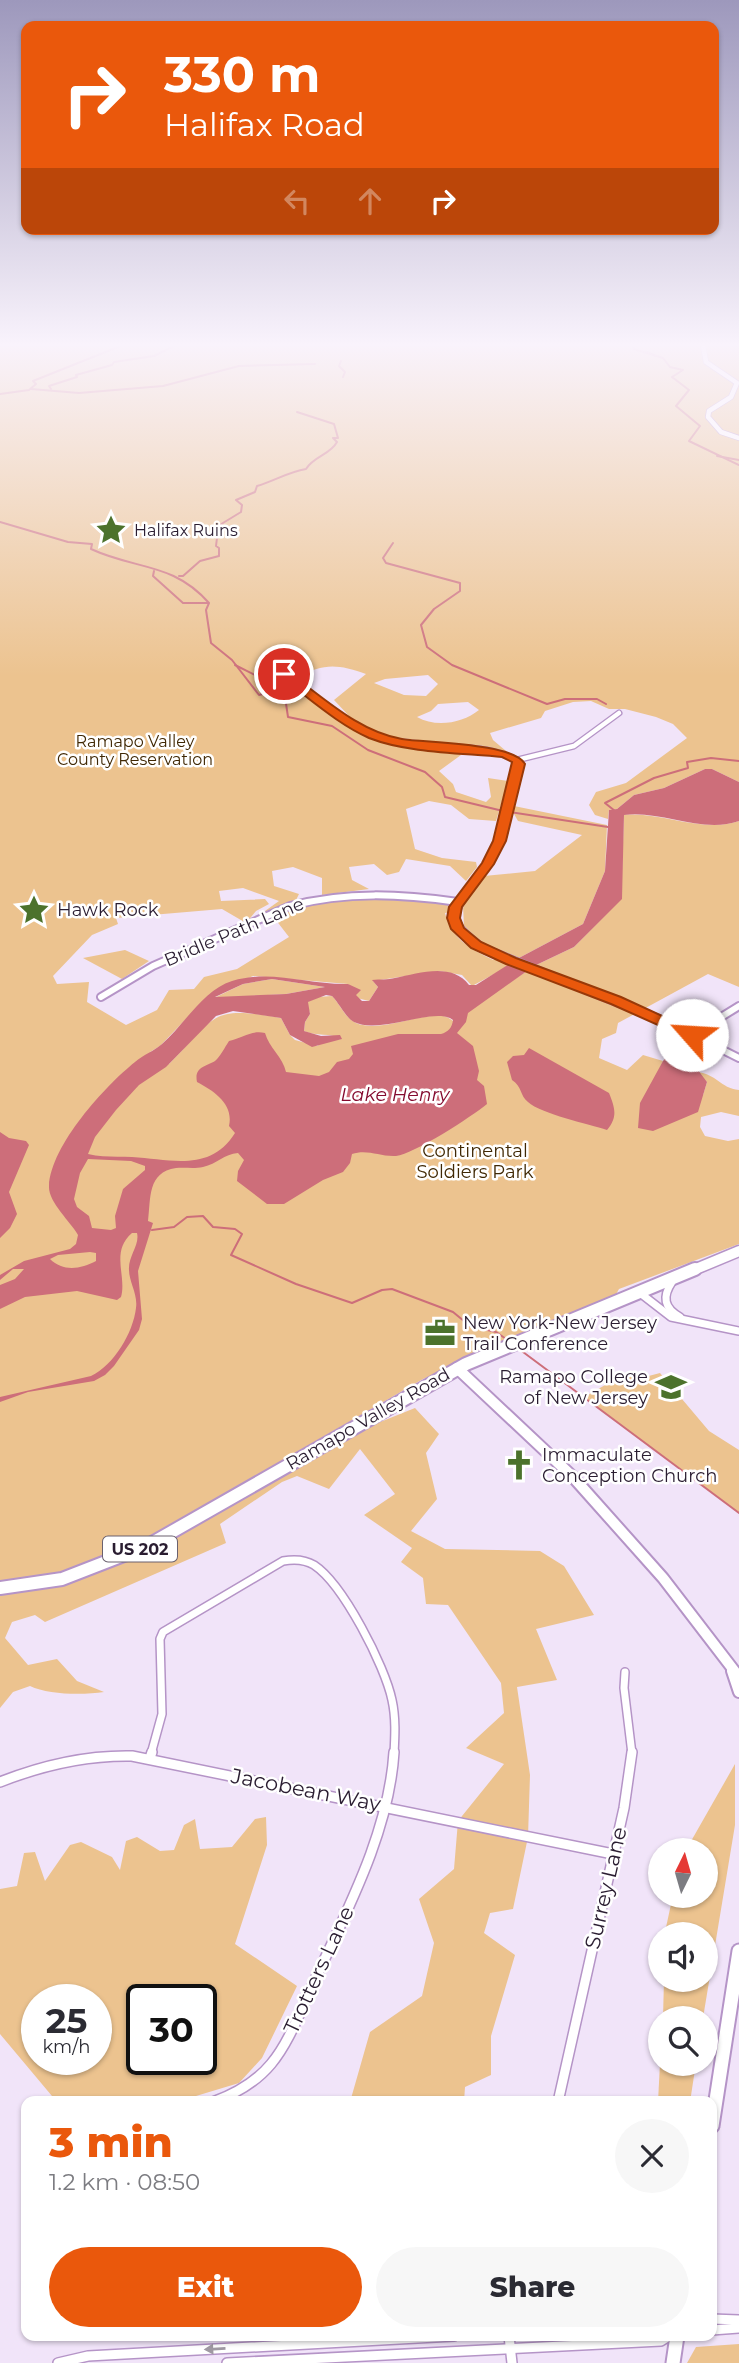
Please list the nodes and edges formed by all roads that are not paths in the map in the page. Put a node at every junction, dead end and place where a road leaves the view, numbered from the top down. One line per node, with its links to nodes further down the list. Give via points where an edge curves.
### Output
1 (284, 674): 3 (street, via 374,736 505,754)
2 (619, 713): 3 (street, via 574,746)
3 (517, 760): 4 (street, via 494,852)
4 (458, 902): 5 (street, Bridle Path Lane, via 376,892 313,899 153,966); 7 (street, via 454,918 462,935 476,945)
5 (101, 997)
6 (739, 1006): 7 (street)
7 (692, 1035): 8 (street)
8 (739, 1058)
9 (739, 1251): 10 (main road, Ramapo Valley Road / US 202)
10 (677, 1275): 11 (main road, Ramapo Valley Road / US 202); 12 (street, via 663,1300 670,1311)
11 (638, 1291): 12 (street, via 671,1317); 14 (main road, Ramapo Valley Road / US 202)
12 (692, 1321): 13 (street)
13 (739, 1331)
14 (457, 1368): 15 (main road, Ramapo Valley Road / US 202, via 147,1546 62,1579); 16 (main road, via 558,1462 663,1578)
15 (0, 1588)
16 (729, 1663): 18 (main road); 19 (main road)
17 (625, 1672): 23 (street, Surrey Lane, via 632,1759)
18 (739, 1677)
19 (739, 1692)
20 (150, 1758): 21 (street, Jacobean Way, via 78,1757); 22 (street, Jacobean Way); 22 (street, Trotters Lane, via 162,1714 163,1632 283,1561 306,1559 340,1593 389,1684 395,1743)
21 (0, 1782)
22 (384, 1806): 23 (street, Jacobean Way); 25 (street, Trotters Lane, via 350,1906 278,2054 254,2080)
23 (613, 1854): 26 (street, Surrey Lane)
24 (739, 1951): 27 (main road)
25 (227, 2096)
26 (559, 2096)
27 (717, 2096)
28 (717, 2319): 29 (street)
29 (739, 2320)
30 (739, 2328): 31 (street)
31 (717, 2330)
32 (368, 2341): 36 (street)
33 (510, 2341): 37 (street)
34 (661, 2341): 37 (street)
35 (676, 2341): 42 (main road)
36 (281, 2346): 38 (street); 39 (street, one-way to 39, via 88,2356)
37 (511, 2350): 38 (street); 41 (street)
38 (281, 2359): 40 (street)
39 (58, 2363)
40 (227, 2363)
41 (512, 2363)
42 (673, 2363)

